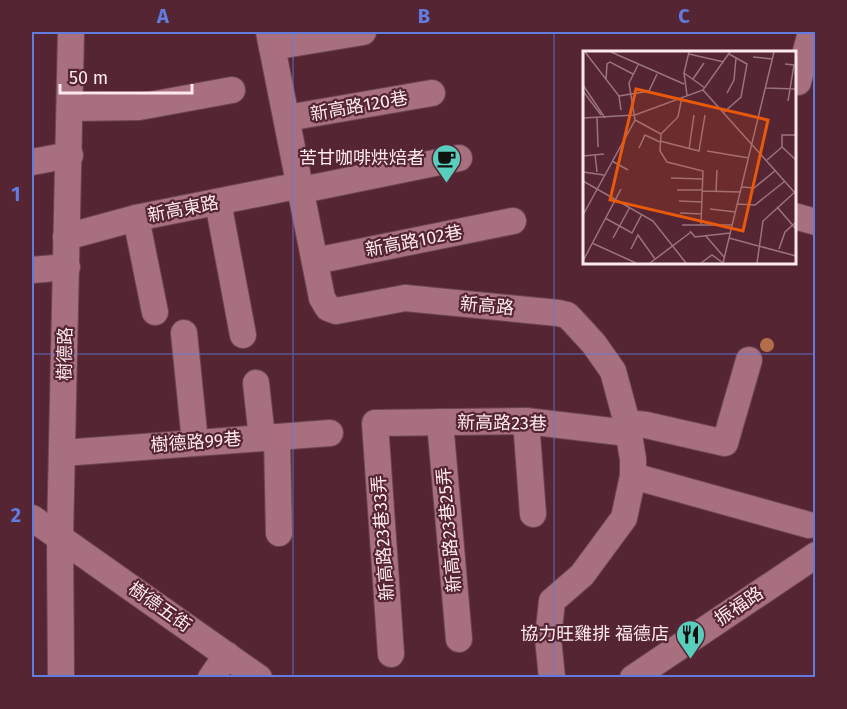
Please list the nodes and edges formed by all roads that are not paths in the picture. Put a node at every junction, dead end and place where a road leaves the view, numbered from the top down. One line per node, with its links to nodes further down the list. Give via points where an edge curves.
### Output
1 (71, 32): 8 (street, 樹德路)
2 (363, 32): 4 (street)
3 (811, 32): 5 (street)
4 (271, 39): 9 (street, 新高路)
5 (798, 82)
6 (232, 90): 8 (street, via 139,107)
7 (432, 93): 9 (street, 新高路120巷)
8 (70, 108): 10 (street, 樹德路)
9 (287, 118): 13 (street, 新高路)
10 (70, 155): 12 (street); 19 (street, 樹德路)
11 (459, 158): 13 (street, 新高東路)
12 (32, 162)
13 (301, 188): 14 (street, 新高東路); 20 (street, 新高路)
14 (218, 202): 16 (street, 新高東路); 25 (street)
15 (796, 216): 18 (street)
16 (136, 218): 19 (street, 新高東路); 23 (street)
17 (513, 221): 20 (street, 新高路102巷)
18 (816, 222)
19 (66, 237): 21 (street, 樹德路)
20 (315, 261): 31 (street, 新高路, via 322,298 328,308 336,311 405,298 567,315 613,371)
21 (67, 267): 22 (street); 35 (street, 樹德路)
22 (32, 270)
23 (156, 312)
24 (184, 333): 34 (street)
25 (243, 335)
26 (749, 360): 31 (street, 新高路23巷, via 725,443 646,425)
27 (256, 383): 33 (street)
28 (526, 421): 29 (street, 新高路23巷); 31 (street, 新高路23巷); 37 (street)
29 (440, 422): 30 (street, 新高路23巷); 43 (street, 新高路23巷25弄)
30 (375, 423): 44 (street, 新高路23巷33弄)
31 (628, 428): 36 (street, 新高路)
32 (330, 433): 33 (street, 樹德路99巷)
33 (269, 437): 34 (street, 樹德路99巷); 40 (street)
34 (195, 442): 35 (street, 樹德路99巷)
35 (63, 453): 41 (street, 樹德路)
36 (633, 476): 39 (street); 49 (street, 新高路, via 624,518 582,575 552,601 548,638)
37 (533, 514)
38 (32, 518): 41 (street, 樹德五街)
39 (814, 527)
40 (279, 533)
41 (60, 537): 45 (street, 樹德五街); 46 (street, 樹德路)
42 (816, 555): 50 (street, 振福路)
43 (459, 639)
44 (391, 654)
45 (227, 655): 47 (street); 48 (street, 樹德五街)
46 (61, 678)
47 (211, 678)
48 (259, 678)
49 (552, 678)
50 (633, 678)

